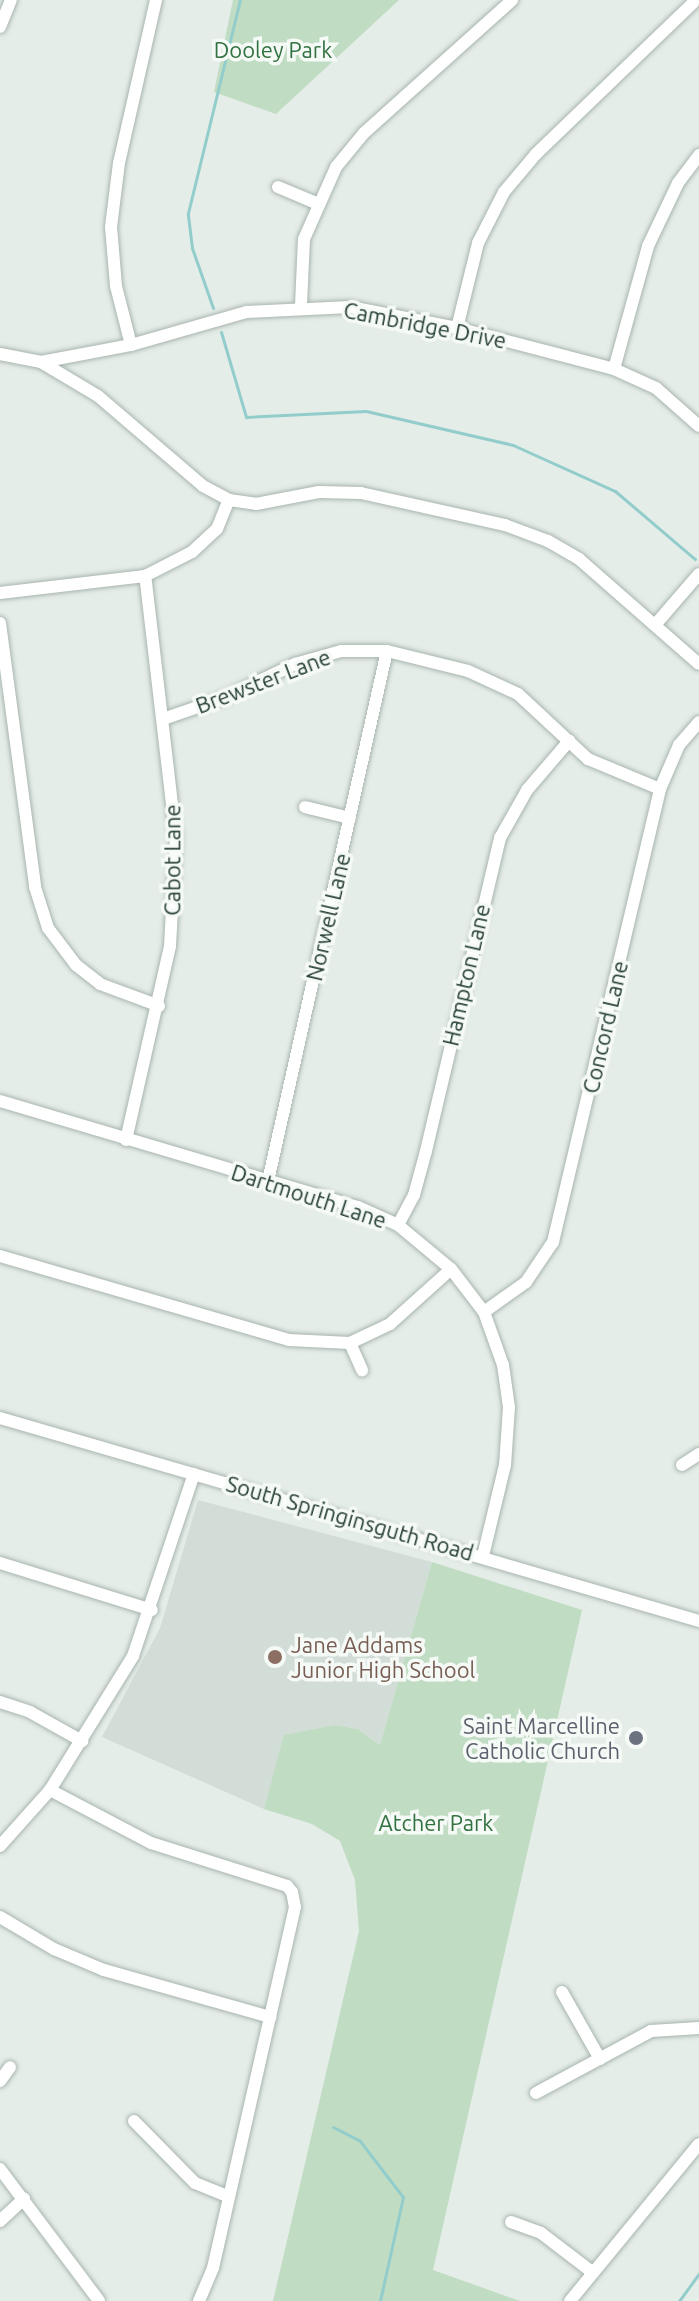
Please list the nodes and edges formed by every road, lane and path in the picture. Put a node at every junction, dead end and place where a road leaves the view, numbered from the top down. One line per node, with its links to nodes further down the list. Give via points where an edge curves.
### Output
1 (11, 0): 5 (street)
2 (156, 0): 11 (street, via 119,163 111,227 116,286)
3 (512, 0): 8 (street, via 364,133)
4 (695, 3): 10 (street, via 536,154 504,192 478,243)
5 (0, 27)
6 (699, 155): 14 (street, via 673,192 648,246)
7 (278, 187): 8 (street)
8 (316, 203): 9 (street, via 303,248)
9 (301, 305): 10 (street, Cambridge Drive, via 372,310); 11 (street, Cambridge Drive, via 219,318)
10 (457, 328): 14 (street, Cambridge Drive)
11 (131, 345): 13 (street, Cambridge Drive)
12 (0, 354): 13 (street)
13 (41, 362): 16 (street, via 98,396 203,486)
14 (614, 369): 15 (street, Cambridge Drive, via 656,388)
15 (699, 426)
16 (229, 500): 18 (street, via 217,529 192,552); 21 (street, via 256,504 319,492 361,493 505,525 579,559)
17 (699, 574): 21 (street)
18 (145, 576): 19 (street); 24 (street, Cabot Lane)
19 (0, 593)
20 (0, 623): 30 (street, via 35,887 48,928 76,965 100,984)
21 (655, 625): 23 (street)
22 (387, 651): 24 (street, Brewster Lane, via 341,651 295,664 224,698); 26 (street, Brewster Lane, via 459,668 518,694); 29 (street, Norwell Lane)
23 (699, 664)
24 (163, 719): 30 (street, Cabot Lane, via 176,838 173,915)
25 (699, 722): 27 (street, Concord Lane, via 679,745)
26 (569, 741): 27 (street, Brewster Lane, via 604,770); 34 (street, Hampton Lane, via 527,790 500,838 426,1151 414,1195)
27 (660, 789): 37 (street, Concord Lane, via 558,1229 533,1275)
28 (305, 807): 29 (street)
29 (350, 818): 33 (street, Norwell Lane)
30 (159, 1006): 32 (street, Cabot Lane)
31 (0, 1101): 32 (street, Dartmouth Lane)
32 (126, 1140): 33 (street, Dartmouth Lane)
33 (268, 1181): 34 (street, Dartmouth Lane, via 358,1207)
34 (398, 1225): 36 (street, Dartmouth Lane)
35 (0, 1256): 38 (street, via 289,1340)
36 (451, 1269): 37 (street, Dartmouth Lane); 38 (street, via 390,1324)
37 (484, 1312): 44 (street, Dartmouth Lane, via 503,1365 509,1420)
38 (350, 1343): 39 (street)
39 (362, 1370)
40 (0, 1418): 43 (street, South Springinsguth Road)
41 (699, 1454): 42 (street)
42 (682, 1465)
43 (194, 1474): 44 (street, South Springinsguth Road); 46 (street)
44 (483, 1556): 47 (street, South Springinsguth Road)
45 (0, 1563): 46 (street)
46 (152, 1610): 49 (street, via 133,1656)
47 (699, 1621)
48 (0, 1702): 49 (street)
49 (82, 1741): 50 (street)
50 (50, 1790): 51 (street); 54 (street, via 151,1843 287,1886 295,1907)
51 (0, 1845)
52 (0, 1917): 54 (street, via 104,1970)
53 (562, 1992): 56 (street)
54 (270, 2017): 63 (street)
55 (699, 2028): 56 (street, via 651,2031)
56 (600, 2059): 59 (street)
57 (10, 2067): 58 (street)
58 (0, 2081)
59 (536, 2093)
60 (134, 2121): 63 (street, via 195,2183)
61 (699, 2144): 67 (street)
62 (0, 2169): 64 (street)
63 (228, 2196): 69 (street, via 213,2268)
64 (24, 2199): 65 (street); 68 (street)
65 (0, 2221)
66 (511, 2222): 67 (street, via 541,2233)
67 (592, 2272): 70 (street)
68 (99, 2301)
69 (199, 2301)
70 (570, 2301)

